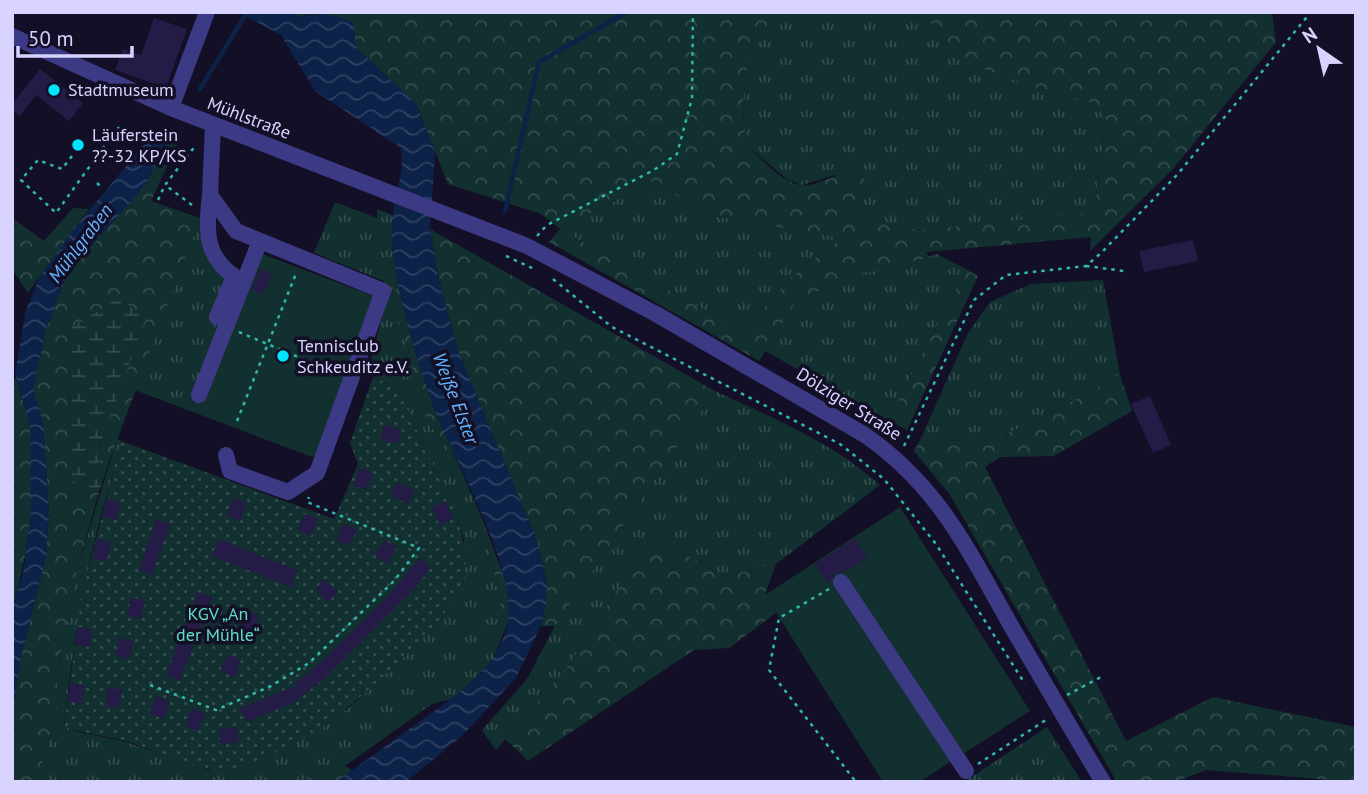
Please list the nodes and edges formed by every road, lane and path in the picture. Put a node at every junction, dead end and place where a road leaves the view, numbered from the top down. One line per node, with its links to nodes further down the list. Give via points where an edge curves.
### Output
1 (208, 12): 5 (street)
2 (693, 12): 18 (path, via 692,97 677,154 547,225)
3 (1311, 12): 21 (path, via 1177,175)
4 (12, 36): 5 (street, Mühlstraße)
5 (172, 108): 6 (street, Mühlstraße)
6 (213, 125): 13 (street); 15 (street, Mühlstraße)
7 (118, 127): 9 (path, via 121,134 118,138 113,134 56,214 21,180 38,160 62,169)
8 (199, 141): 11 (path)
9 (72, 156)
10 (97, 183): 12 (path)
11 (165, 185): 14 (path); 16 (path)
12 (103, 189)
13 (210, 195): 16 (street); 17 (street, via 236,231)
14 (158, 200)
15 (438, 211): 18 (street, Dölziger Straße)
16 (207, 216): 25 (street, via 208,244 221,267 234,276)
17 (260, 242): 20 (street); 25 (street)
18 (527, 246): 37 (street, Dölziger Straße, via 830,412 897,457 928,488 959,535)
19 (498, 252): 22 (path)
20 (303, 258): 26 (path); 32 (street, via 383,291)
21 (1086, 266): 23 (path); 30 (path, via 1006,275 974,300)
22 (535, 269)
23 (1124, 271)
24 (547, 276): 35 (path, via 612,327 841,444 884,479 936,544)
25 (222, 321): 26 (path); 28 (street)
26 (268, 345): 27 (path); 29 (path)
27 (342, 375)
28 (199, 395)
29 (237, 421)
30 (912, 433)
31 (226, 455): 32 (street, via 230,471 288,492)
32 (317, 474): 36 (path, via 307,502 419,548 394,581 309,663 271,687 216,710)
33 (841, 582): 39 (street); 40 (path, via 779,618 769,670)
34 (1101, 677): 37 (path)
35 (1025, 684)
36 (150, 685)
37 (1055, 702): 41 (street, Dölziger Straße)
38 (1048, 719): 39 (path)
39 (966, 771)
40 (856, 782)
41 (1102, 782)

